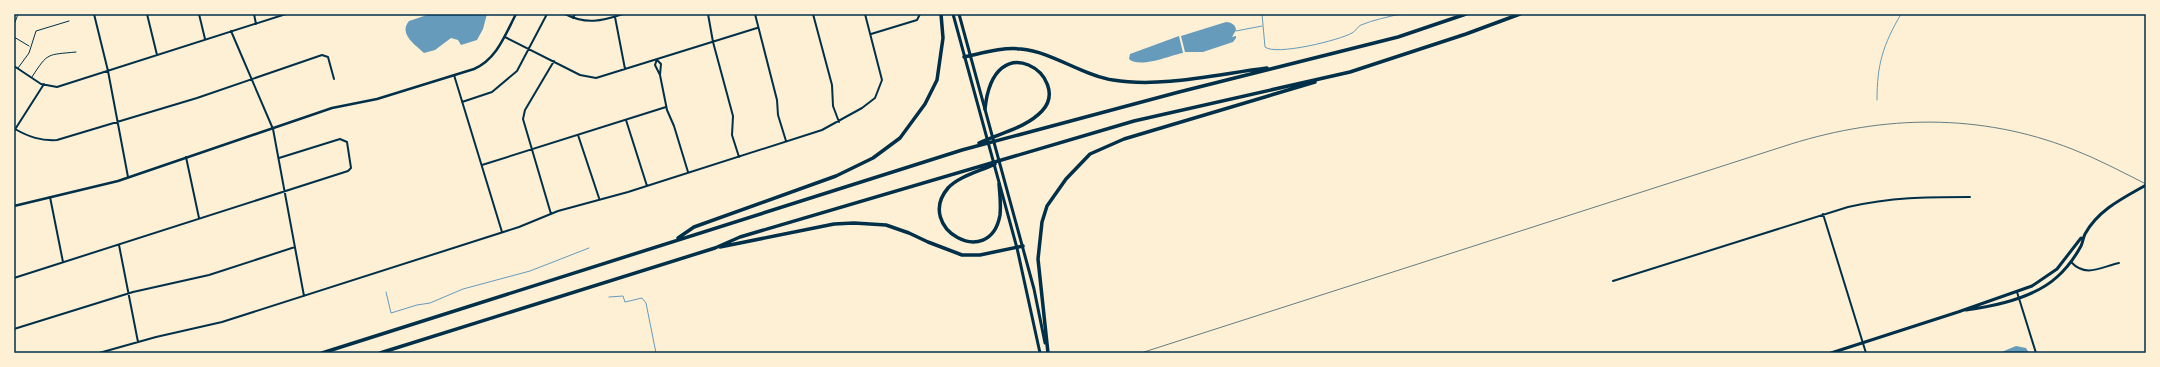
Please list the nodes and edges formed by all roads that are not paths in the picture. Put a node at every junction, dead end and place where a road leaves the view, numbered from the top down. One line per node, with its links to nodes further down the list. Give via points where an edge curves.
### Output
1 (18, 14): 26 (lane)
2 (94, 14): 46 (street)
3 (146, 14): 37 (street)
4 (199, 14): 32 (street)
5 (254, 14): 25 (street)
6 (286, 14): 25 (street)
7 (516, 14): 31 (street)
8 (547, 14): 35 (street)
9 (565, 14): 23 (street)
10 (575, 14): 23 (street)
11 (623, 14): 22 (street)
12 (708, 14): 33 (street)
13 (755, 14): 27 (street)
14 (813, 14): 59 (street, via 832,85 833,106)
15 (865, 14): 29 (street)
16 (920, 14): 29 (street, via 915,20)
17 (941, 14): 86 (highway, via 943,38 938,80 925,104 900,138 867,161 836,176 694,227)
18 (952, 14): 39 (main road)
19 (959, 14): 38 (main road)
20 (1466, 14): 43 (highway, via 1398,37)
21 (1520, 14): 47 (highway)
22 (615, 17): 23 (street, via 590,22); 45 (street)
23 (573, 18)
24 (69, 21): 34 (lane, via 36,31)
25 (256, 24): 28 (street)
26 (14, 25)
27 (757, 28): 33 (street); 63 (street)
28 (231, 31): 32 (street); 51 (street)
29 (871, 34): 59 (street, via 881,75 880,88 872,101)
30 (14, 37): 34 (lane)
31 (504, 37): 35 (street); 48 (street, via 496,52 485,63)
32 (205, 39): 37 (street)
33 (713, 42): 40 (street); 67 (street, via 733,116 732,135)
34 (30, 46): 44 (lane, via 29,53)
35 (529, 49): 41 (street); 54 (street, via 519,69 500,87)
36 (76, 52): 50 (lane, via 49,54)
37 (157, 55): 46 (street)
38 (970, 56): 39 (highway); 43 (highway, via 1000,49 1022,49 1111,80 1135,83); 56 (main road)
39 (964, 57): 73 (main road)
40 (656, 59): 45 (street); 49 (street, via 655,65); 49 (street, via 660,64)
41 (554, 61): 45 (street, via 590,78); 65 (street, via 524,114 523,123)
42 (14, 66): 44 (street)
43 (1284, 66): 64 (highway)
44 (18, 68): 50 (street)
45 (625, 69)
46 (108, 70): 53 (street, via 57,87); 58 (street)
47 (1350, 72): 69 (highway, via 1134,121); 109 (highway, via 1124,139 1090,154 1066,179 1047,206 1042,222 1038,259)
48 (454, 75): 54 (street); 60 (street, via 377,99 332,108)
49 (660, 75): 55 (street)
50 (31, 78): 53 (street)
51 (251, 79): 52 (street, via 325,55 330,60); 58 (street); 60 (street)
52 (334, 79)
53 (44, 84): 61 (street)
54 (462, 102): 70 (street)
55 (666, 107): 57 (street); 71 (street)
56 (985, 110): 64 (highway, via 992,78 1004,66 1016,62 1030,65 1046,79 1049,89 1048,101 1043,110 1031,120); 88 (main road)
57 (626, 120): 62 (street); 75 (street)
58 (117, 121): 61 (street, via 52,140 31,138); 72 (street)
59 (839, 122): 63 (street)
60 (273, 129): 66 (street); 68 (street)
61 (14, 130)
62 (578, 135): 65 (street); 79 (street)
63 (786, 141): 67 (street)
64 (971, 147): 86 (highway)
65 (531, 149): 70 (street); 81 (street)
66 (186, 157): 72 (street); 83 (street)
67 (739, 157): 71 (street)
68 (279, 158): 76 (street); 76 (street, via 340,140 347,142 351,166 348,171)
69 (1008, 158): 73 (highway, via 958,181 949,188 940,201 941,220 951,235 964,241 979,242 990,236 1000,215); 90 (highway, via 740,237)
70 (482, 165): 84 (street)
71 (688, 173): 75 (street)
72 (128, 177): 77 (street)
73 (999, 183): 91 (main road)
74 (2146, 185): 85 (main road, via 2110,206)
75 (647, 186): 79 (street)
76 (285, 190): 83 (street); 89 (street)
77 (50, 197): 80 (street); 92 (street)
78 (1970, 197): 82 (street, via 1918,196 1885,199)
79 (599, 198): 81 (street)
80 (14, 206)
81 (551, 214): 84 (street)
82 (1824, 214): 96 (street); 104 (street)
83 (199, 218): 87 (street)
84 (502, 232): 99 (street)
85 (2082, 237): 93 (main road, via 2082,244); 97 (main road, via 2053,272 2036,284)
86 (676, 240): 106 (highway)
87 (119, 245): 92 (street); 98 (street)
88 (1023, 246): 91 (highway); 109 (main road)
89 (295, 248): 98 (street, via 209,275); 99 (street)
90 (715, 248): 91 (highway, via 834,224 854,223 886,225 962,255 980,256); 107 (highway)
91 (1018, 248): 108 (main road)
92 (63, 262): 95 (street)
93 (2070, 262): 94 (street, via 2079,269 2089,272); 100 (main road, via 2057,278)
94 (2119, 263)
95 (14, 278)
96 (1613, 281)
97 (2016, 291): 100 (street); 101 (main road)
98 (128, 294): 102 (street); 103 (street)
99 (304, 296): 103 (street, via 222,322)
100 (2018, 297): 101 (main road, via 1987,307); 112 (street)
101 (1958, 312): 104 (main road)
102 (14, 328)
103 (138, 342): 105 (street)
104 (1864, 342): 110 (main road); 111 (street)
105 (99, 353)
106 (322, 353)
107 (380, 353)
108 (1040, 353)
109 (1048, 353)
110 (1831, 353)
111 (1866, 353)
112 (2036, 353)

